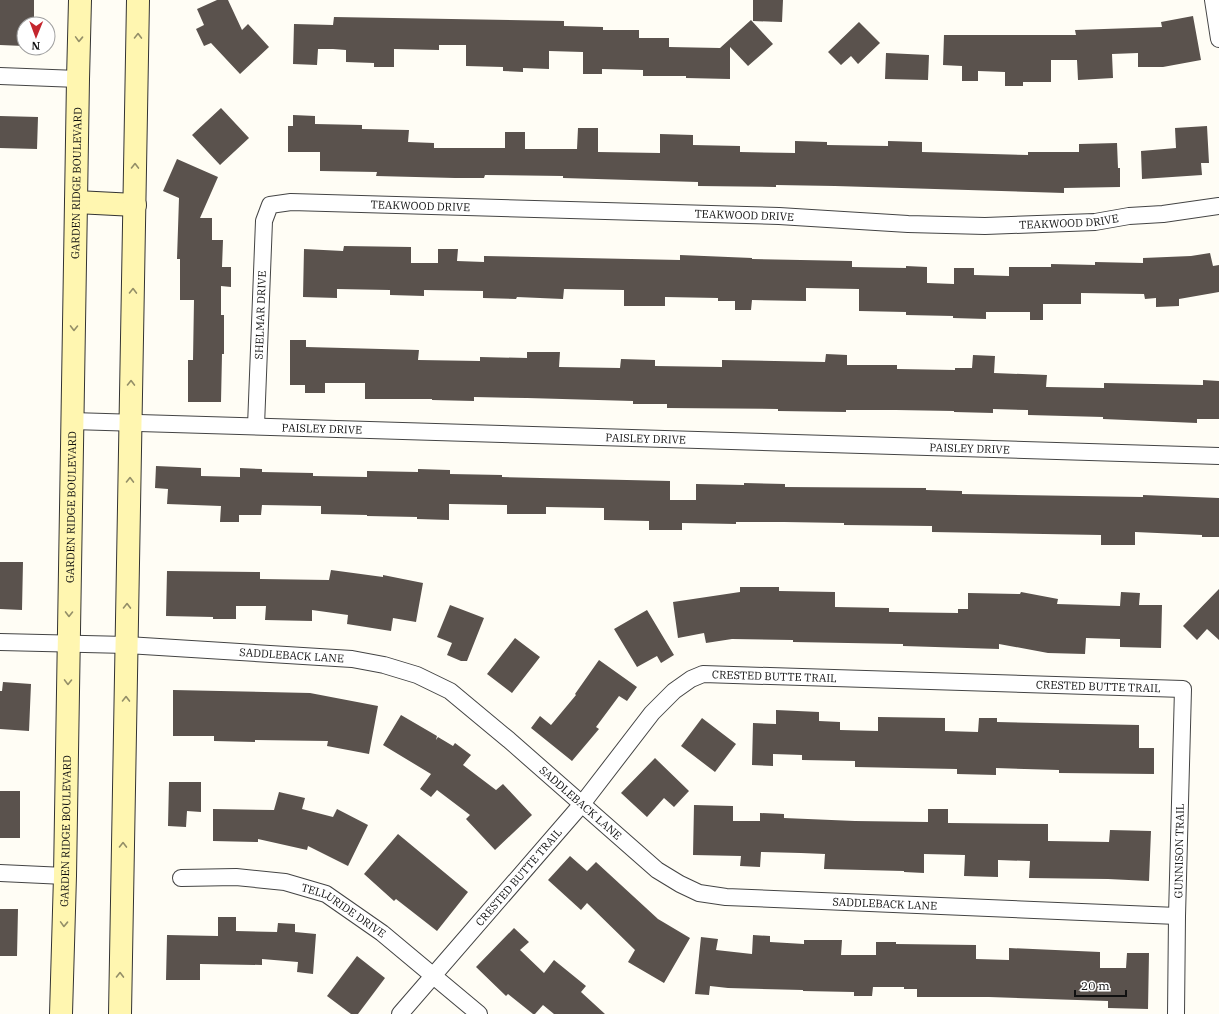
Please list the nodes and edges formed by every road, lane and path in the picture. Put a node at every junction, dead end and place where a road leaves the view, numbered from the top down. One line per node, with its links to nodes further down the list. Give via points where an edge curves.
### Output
1 (80, 0): 6 (main road, GARDEN RIDGE BOULEVARD, one-way to 6)
2 (138, 0): 9 (main road, one-way to 2)
3 (1213, 0): 4 (street)
4 (1219, 39)
5 (0, 76): 6 (street)
6 (78, 79): 7 (main road, GARDEN RIDGE BOULEVARD)
7 (76, 202): 9 (main road); 11 (main road, GARDEN RIDGE BOULEVARD, one-way to 11)
8 (270, 204): 10 (street, TEAKWOOD DRIVE, via 291,202 770,216 985,226 1095,222); 13 (street, SHELMAR DRIVE, via 264,221)
9 (135, 205): 12 (main road, one-way to 9)
10 (1219, 206)
11 (72, 421): 12 (street, PAISLEY DRIVE); 16 (main road, GARDEN RIDGE BOULEVARD, one-way to 16)
12 (131, 422): 13 (street, PAISLEY DRIVE); 17 (main road, one-way to 12)
13 (256, 426): 14 (street, PAISLEY DRIVE)
14 (1219, 456)
15 (0, 642): 16 (street, SADDLEBACK LANE)
16 (68, 643): 17 (street, SADDLEBACK LANE); 21 (main road, GARDEN RIDGE BOULEVARD, one-way to 21)
17 (127, 645): 19 (street, SADDLEBACK LANE, via 352,659 384,665 417,676 450,691); 26 (main road, one-way to 17)
18 (1183, 688): 19 (street, CRESTED BUTTE TRAIL, via 703,674 674,690 652,713); 23 (street, GUNNISON TRAIL)
19 (582, 804): 23 (street, SADDLEBACK LANE, via 657,870 699,893 726,897); 24 (street, CRESTED BUTTE TRAIL)
20 (0, 873): 21 (street)
21 (65, 876): 25 (main road, GARDEN RIDGE BOULEVARD, one-way to 25)
22 (181, 878): 24 (street, TELLURIDE DRIVE, via 236,877 285,882 326,894 382,933)
23 (1177, 916): 29 (street, GUNNISON TRAIL)
24 (433, 975): 27 (street, CRESTED BUTTE TRAIL); 28 (street, TELLURIDE DRIVE)
25 (61, 1014)
26 (120, 1014)
27 (400, 1014)
28 (478, 1014)
29 (1176, 1014)

